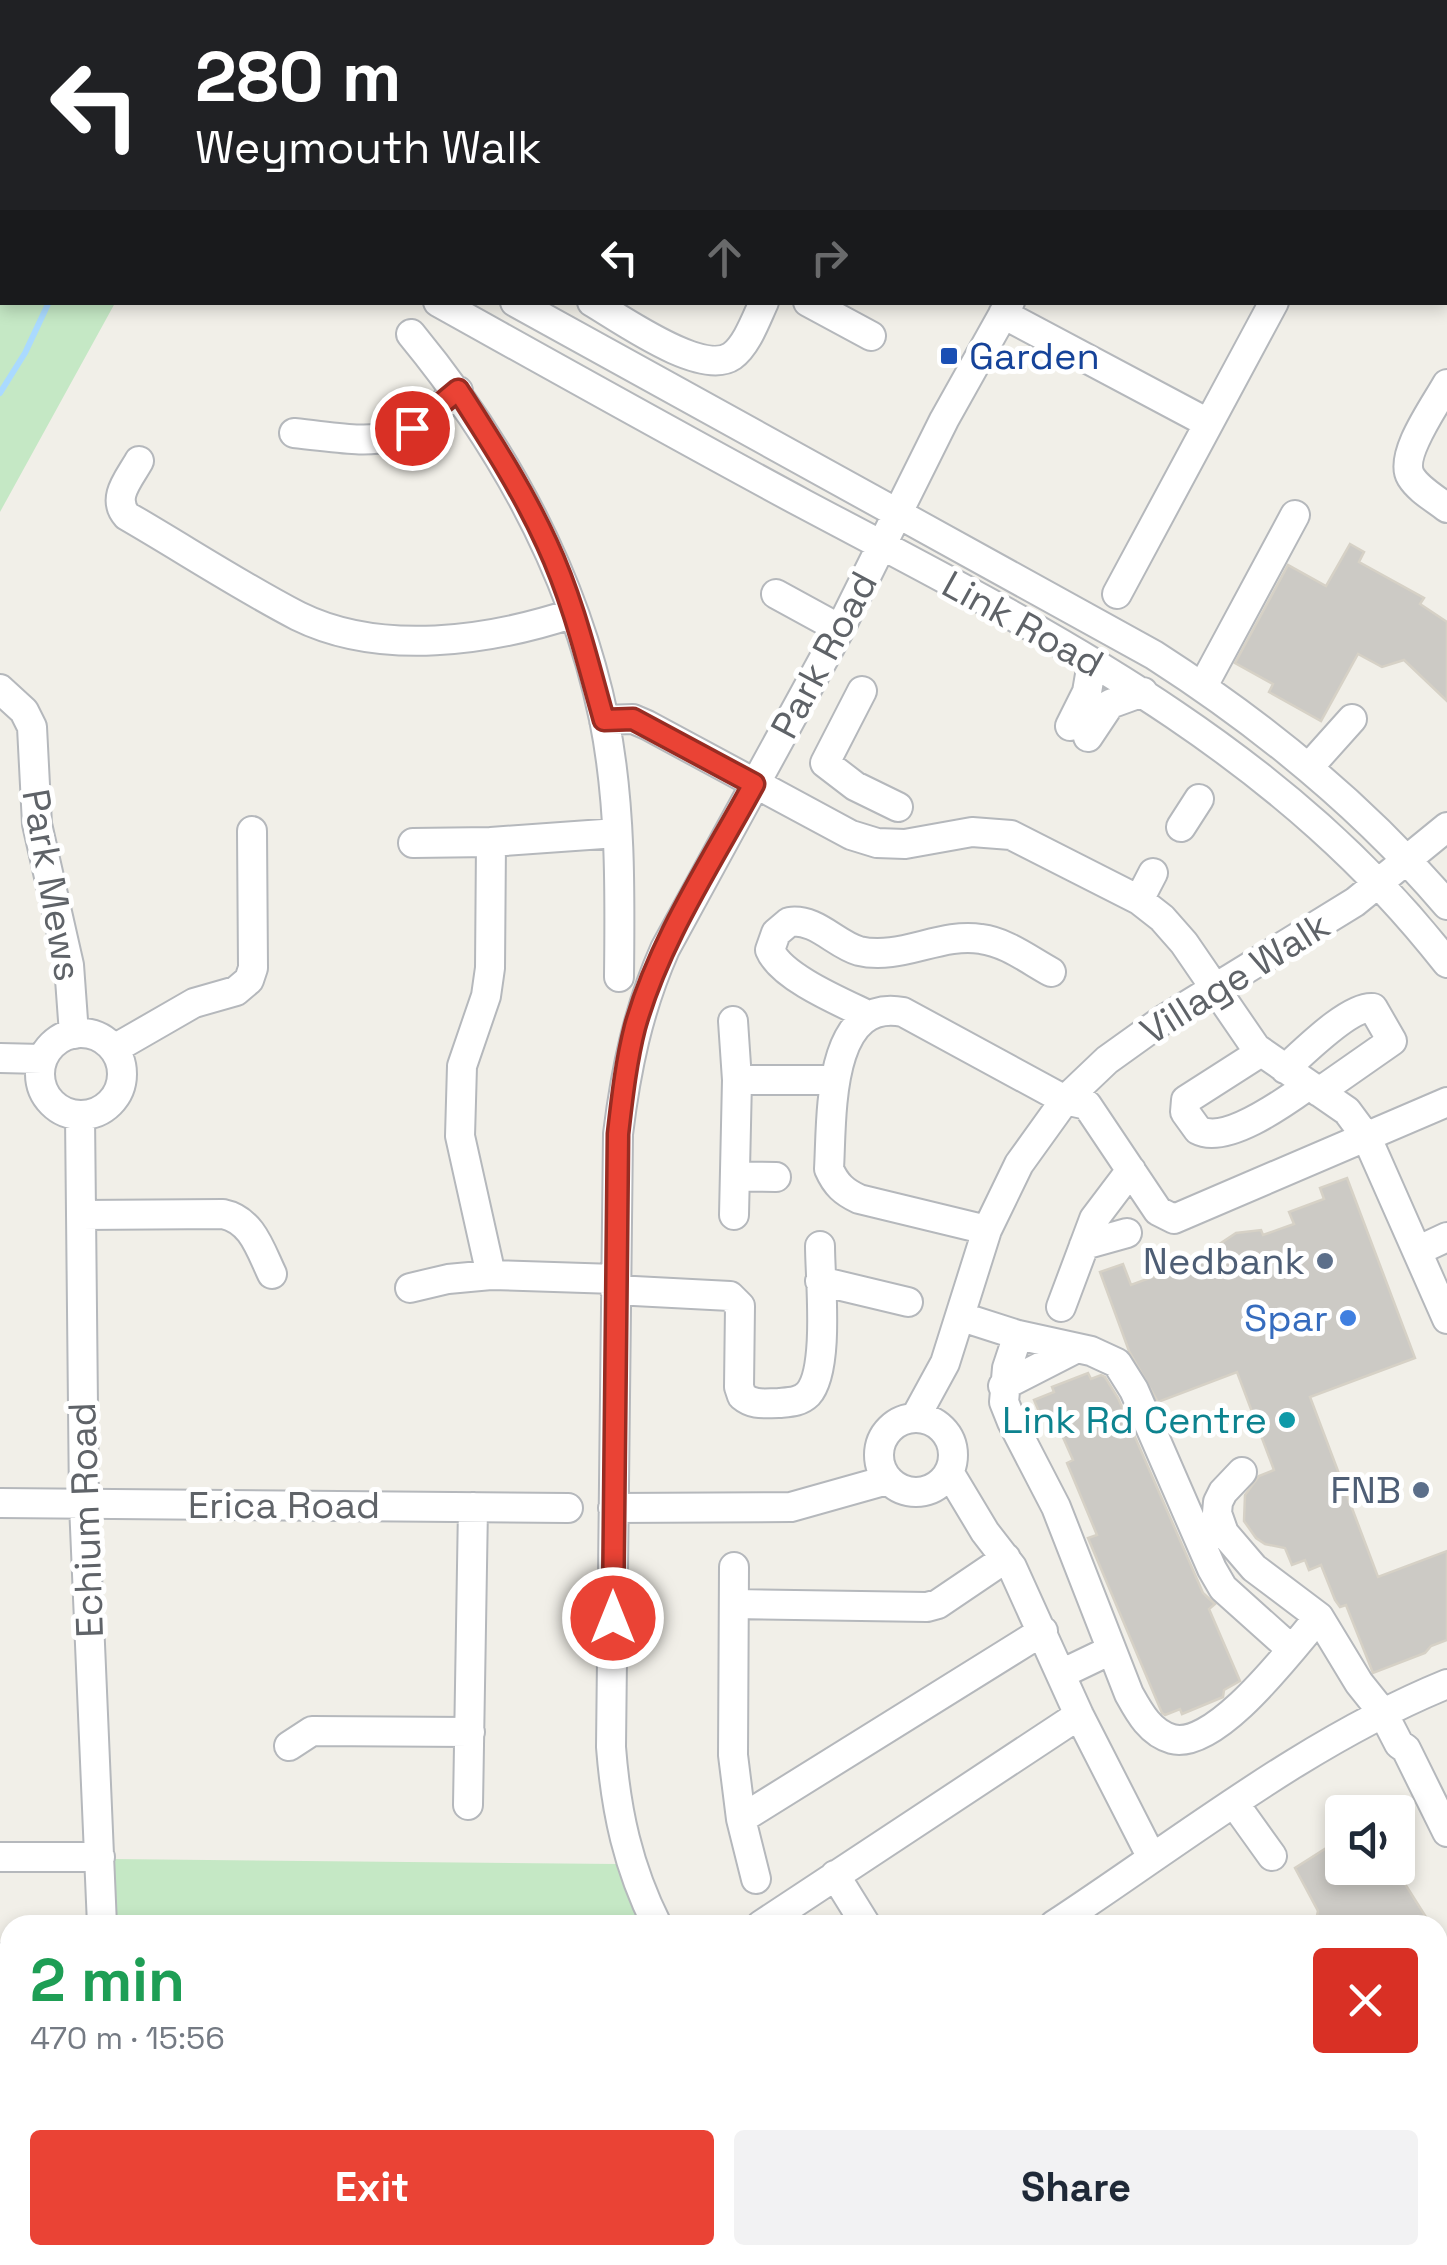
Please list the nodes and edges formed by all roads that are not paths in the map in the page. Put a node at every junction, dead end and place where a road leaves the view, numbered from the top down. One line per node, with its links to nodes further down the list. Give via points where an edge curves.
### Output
1 (443, 305): 18 (street, Link Road)
2 (520, 305): 16 (street, Link Road)
3 (597, 305): 4 (street, via 692,358 716,362 736,353)
4 (762, 305)
5 (814, 305): 9 (street)
6 (1272, 305): 12 (street)
7 (1006, 308): 12 (street); 16 (street, Park Road)
8 (411, 334): 11 (street)
9 (871, 336)
10 (1447, 384): 15 (street, via 1408,468)
11 (458, 390): 13 (street, via 412,428 386,439); 21 (street, via 548,544)
12 (1208, 423): 20 (street)
13 (294, 433)
14 (139, 461): 21 (street, via 120,498 127,516 301,617 407,640 492,634)
15 (1447, 508)
16 (898, 514): 18 (street, Park Road); 24 (street, Link Road)
17 (1295, 515): 24 (street)
18 (882, 545): 22 (street, Park Road); 23 (street, Link Road)
19 (776, 594): 22 (street)
20 (1117, 594)
21 (574, 613): 29 (street)
22 (840, 629): 31 (street, Park Road)
23 (1092, 662): 27 (street, Link Road); 27 (street, via 1079,731 1110,704)
24 (1203, 686): 30 (street, Link Road)
25 (0, 689): 53 (street, Park Mews, via 32,727 37,824 69,966)
26 (862, 692): 32 (street, via 825,764)
27 (1144, 692): 44 (street, Link Road, via 1253,768)
28 (1352, 719): 30 (street)
29 (604, 720): 31 (street, via 633,719); 39 (street)
30 (1309, 767): 42 (street, Link Road)
31 (754, 784): 35 (street); 79 (street, Park Road, via 665,949 635,1028 618,1134)
32 (855, 786): 34 (street); 35 (street)
33 (1199, 798): 36 (street)
34 (898, 807)
35 (832, 826): 45 (street, via 851,836 905,844 972,832 1011,834)
36 (1181, 827)
37 (1447, 827): 42 (street, Village Walk)
38 (252, 831): 54 (street, via 249,980)
39 (617, 834): 40 (street); 49 (street)
40 (492, 842): 41 (street); 77 (street, via 486,996 462,1066 459,1118)
41 (413, 843)
42 (1408, 862): 44 (street, Village Walk); 46 (street, Link Road)
43 (1153, 873): 45 (street)
44 (1379, 884): 47 (street, Link Road); 50 (street, Village Walk)
45 (1138, 900): 50 (street, via 1184,942)
46 (1447, 904)
47 (1447, 963)
48 (1051, 972): 51 (street, via 978,938 874,953 805,922 782,926 770,950 776,961)
49 (619, 977)
50 (1215, 988): 55 (street); 61 (street, Village Walk, via 1107,1060)
51 (868, 1015): 59 (street, via 844,1050); 61 (street, via 903,1012)
52 (733, 1021): 58 (street)
53 (74, 1034): 54 (street, via 90,1034); 57 (street, via 56,1041)
54 (114, 1049): 63 (street, via 120,1087 105,1108)
55 (1261, 1052): 60 (street); 60 (street, via 1186,1100 1185,1112 1198,1130 1216,1135 1240,1126)
56 (0, 1058): 57 (street)
57 (42, 1059): 63 (street, via 46,1097)
58 (737, 1080): 59 (street); 66 (street)
59 (834, 1080): 70 (street, via 829,1169 840,1188 859,1199)
60 (1305, 1082): 64 (street, via 1347,1111)
61 (1065, 1100): 65 (street, via 1087,1105); 70 (street, Village Walk, via 1019,1164)
62 (1447, 1102): 64 (street)
63 (80, 1116): 68 (street, Echium Road)
64 (1367, 1138): 65 (street, via 1179,1219 1158,1211); 75 (street)
65 (1131, 1170): 73 (street, via 1102,1206)
66 (734, 1176): 67 (street); 69 (street)
67 (776, 1178)
68 (80, 1215): 76 (street, via 236,1217); 93 (street, Echium Road)
69 (734, 1216)
70 (987, 1230): 84 (street, Village Walk)
71 (1127, 1233): 73 (street)
72 (1447, 1237): 75 (street)
73 (1084, 1245): 83 (street)
74 (820, 1246): 78 (street)
75 (1417, 1251): 82 (street)
76 (272, 1274)
77 (491, 1274): 79 (street); 80 (street)
78 (820, 1281): 79 (street, via 814,1386 794,1402 756,1404 739,1388 735,1299); 81 (street)
79 (615, 1284): 96 (street, Park Road)
80 (410, 1288)
81 (908, 1302)
82 (1444, 1303)
83 (1061, 1307)
84 (962, 1317): 85 (street); 88 (street, Village Walk)
85 (1018, 1336): 86 (street); 87 (street)
86 (1077, 1348): 87 (street); 103 (street, via 1108,1358 1125,1373 1212,1569)
87 (1003, 1386): 102 (street, via 1012,1422 1056,1507)
88 (927, 1422): 89 (street, via 888,1430 878,1449); 91 (street, via 952,1447)
89 (883, 1469): 91 (street, via 908,1492); 96 (street, via 791,1507)
90 (1242, 1472): 100 (street, via 1218,1502 1219,1523 1254,1568)
91 (940, 1481): 97 (street)
92 (0, 1503): 93 (street, Erica Road)
93 (84, 1504): 94 (street, Erica Road); 116 (street, Echium Road)
94 (473, 1507): 95 (street, Erica Road); 108 (street)
95 (568, 1508)
96 (613, 1508): 121 (street, Park Road, via 614,1796 624,1846)
97 (1006, 1558): 99 (street, via 928,1607); 101 (street)
98 (734, 1567): 99 (street)
99 (734, 1604): 112 (street, via 733,1755)
100 (1319, 1617): 103 (street); 106 (street)
101 (1043, 1631): 104 (street); 112 (street)
102 (1110, 1650): 103 (street, via 1140,1715 1154,1730 1183,1740 1241,1705); 104 (street)
103 (1290, 1650)
104 (1061, 1674): 107 (street)
105 (1447, 1684): 106 (street)
106 (1383, 1713): 110 (street); 113 (street)
107 (1079, 1715): 117 (street); 118 (street)
108 (470, 1732): 109 (street, via 312,1731); 111 (street)
109 (289, 1746)
110 (1234, 1803): 115 (street); 117 (street)
111 (468, 1805)
112 (741, 1820): 119 (street)
113 (1447, 1832)
114 (0, 1856): 116 (street)
115 (1272, 1856)
116 (100, 1857): 120 (street, Echium Road)
117 (1152, 1858): 124 (street)
118 (835, 1875): 122 (street); 123 (street)
119 (756, 1879)
120 (102, 1915)
121 (652, 1915)
122 (775, 1915)
123 (860, 1915)
124 (1069, 1915)

